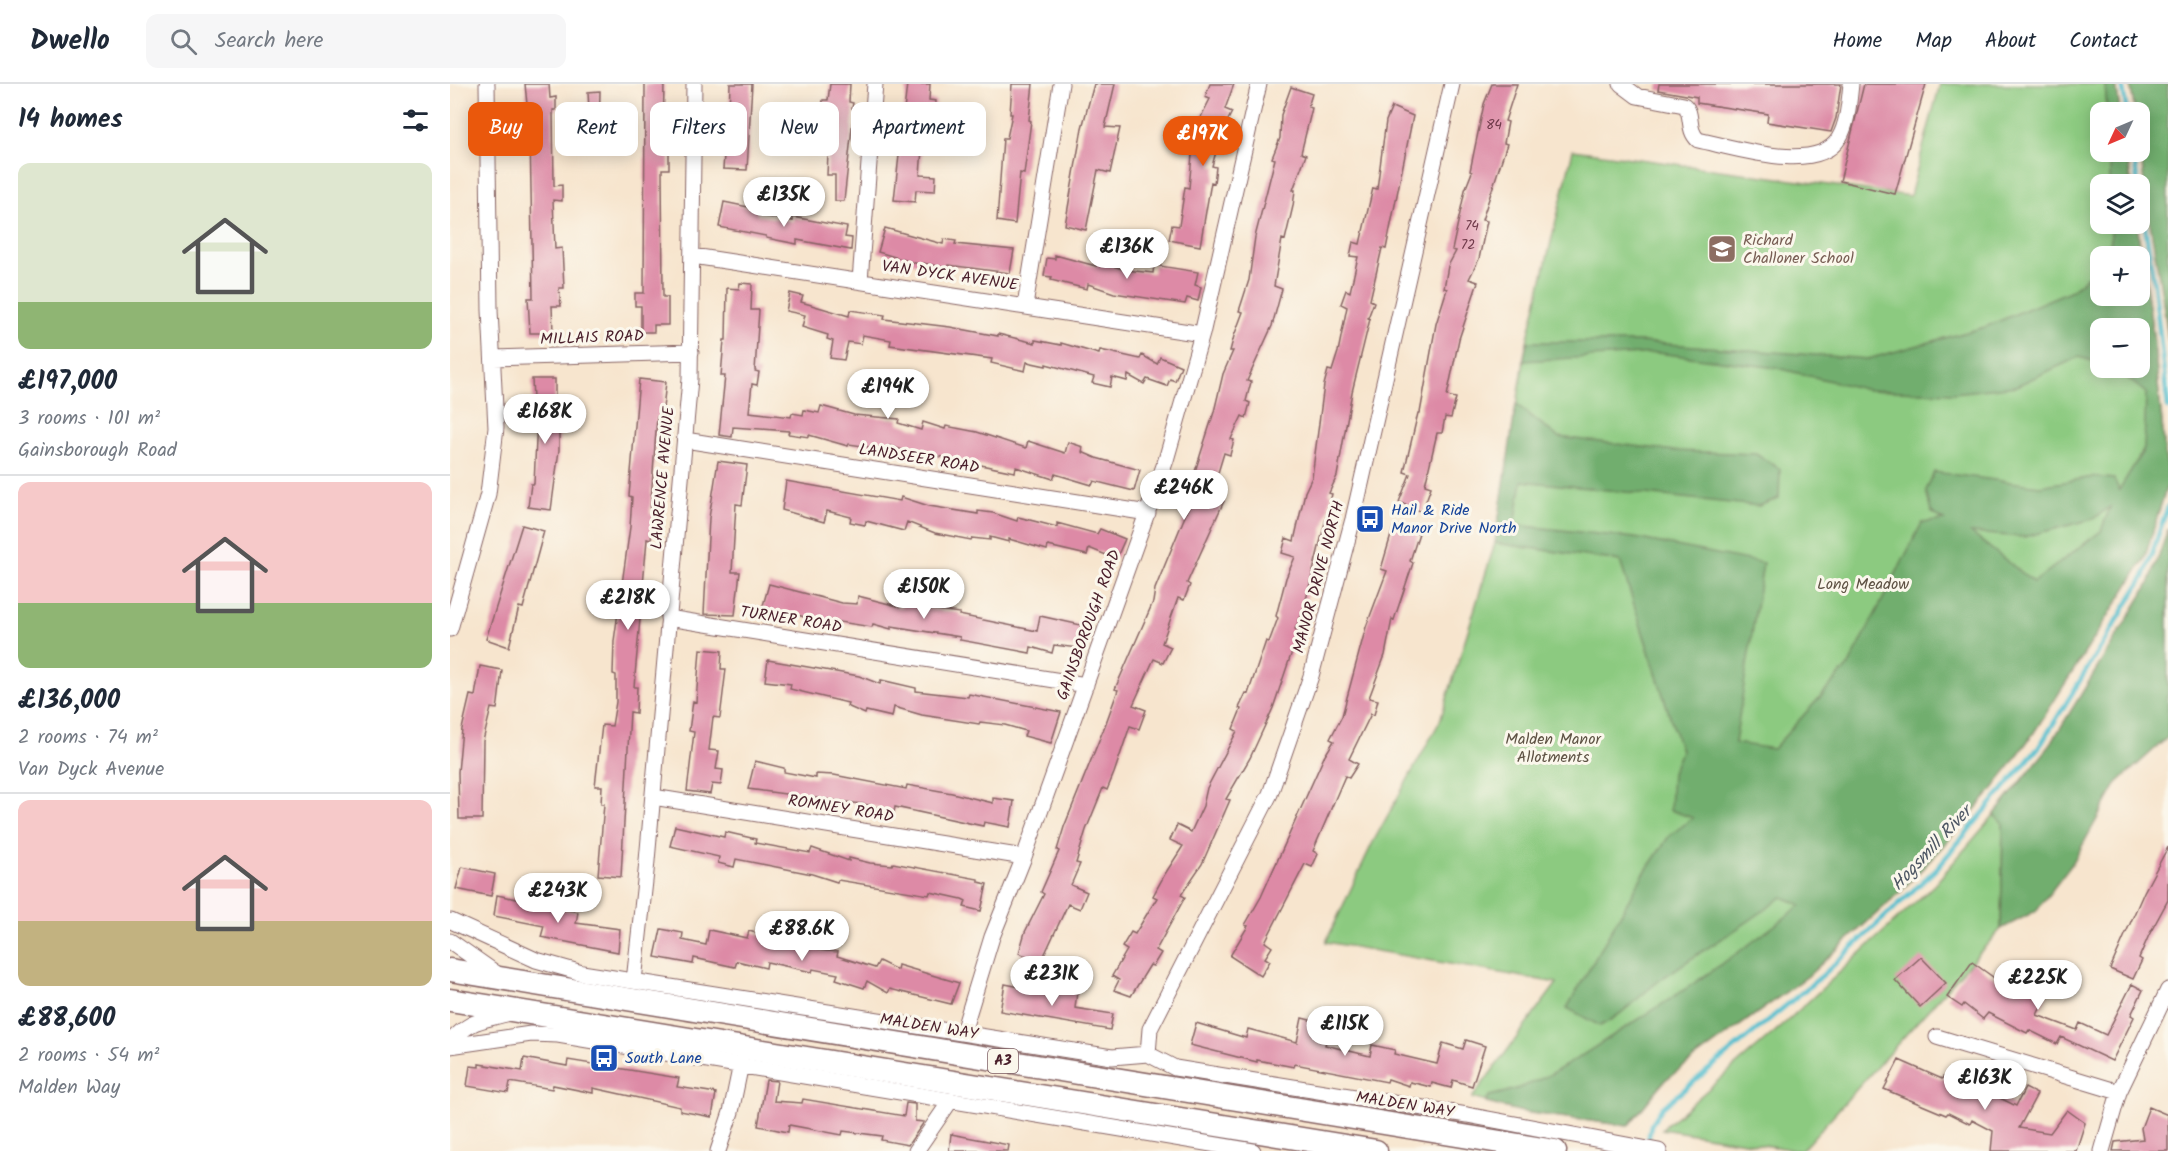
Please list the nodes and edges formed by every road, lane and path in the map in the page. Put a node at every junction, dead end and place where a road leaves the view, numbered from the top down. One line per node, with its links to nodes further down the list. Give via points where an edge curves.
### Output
1 (487, 84): 14 (street, via 489,288)
2 (694, 84): 9 (street, LAWRENCE AVENUE)
3 (875, 84): 10 (street)
4 (1061, 84): 11 (street)
5 (1258, 84): 12 (street, GAINSBOROUGH ROAD)
6 (1452, 84): 34 (street, MANOR DRIVE NORTH, via 1353,519 1311,676 1270,794 1150,1029)
7 (1621, 84): 8 (street, via 1637,96 1684,105 1689,112 1689,128 1698,140 1805,158 1821,155 1839,140)
8 (1851, 84)
9 (693, 256): 10 (street, VAN DYCK AVENUE); 13 (street, LAWRENCE AVENUE)
10 (860, 281): 11 (street, VAN DYCK AVENUE)
11 (1025, 306): 12 (street, VAN DYCK AVENUE)
12 (1203, 334): 16 (street, GAINSBOROUGH ROAD)
13 (692, 352): 14 (street, MILLAIS ROAD); 15 (street, LAWRENCE AVENUE)
14 (494, 358): 18 (street, via 496,428 490,484)
15 (684, 440): 16 (street, LANDSEER ROAD); 17 (street, LAWRENCE AVENUE)
16 (1148, 513): 19 (street, GAINSBOROUGH ROAD)
17 (668, 618): 19 (street, TURNER ROAD); 20 (street, LAWRENCE AVENUE)
18 (450, 629)
19 (1086, 685): 21 (street, GAINSBOROUGH ROAD)
20 (653, 797): 21 (street, ROMNEY ROAD); 27 (street, LAWRENCE AVENUE)
21 (1024, 856): 31 (street, GAINSBOROUGH ROAD, via 992,937)
22 (451, 921): 23 (street, MALDEN WAY)
23 (474, 934): 24 (street); 27 (street, MALDEN WAY, via 551,965)
24 (450, 940): 26 (street)
25 (450, 970): 26 (highway, MALDEN WAY / A3)
26 (505, 979): 42 (highway, MALDEN WAY / A3)
27 (633, 981): 31 (street, MALDEN WAY)
28 (2168, 990): 36 (street)
29 (450, 1000): 30 (highway, A3)
30 (515, 1011): 33 (street, via 475,1020); 41 (highway, A3)
31 (963, 1032): 34 (street, MALDEN WAY, via 1112,1057)
32 (1937, 1037): 36 (street)
33 (450, 1044): 35 (street, via 558,1035)
34 (1148, 1054): 43 (street, MALDEN WAY, via 1174,1068 1467,1114)
35 (741, 1064): 37 (street); 38 (street)
36 (2119, 1092): 44 (street)
37 (951, 1100): 39 (street); 40 (street)
38 (718, 1151)
39 (916, 1151)
40 (1253, 1151)
41 (1376, 1151)
42 (1555, 1151)
43 (1659, 1151)
44 (2102, 1151)

